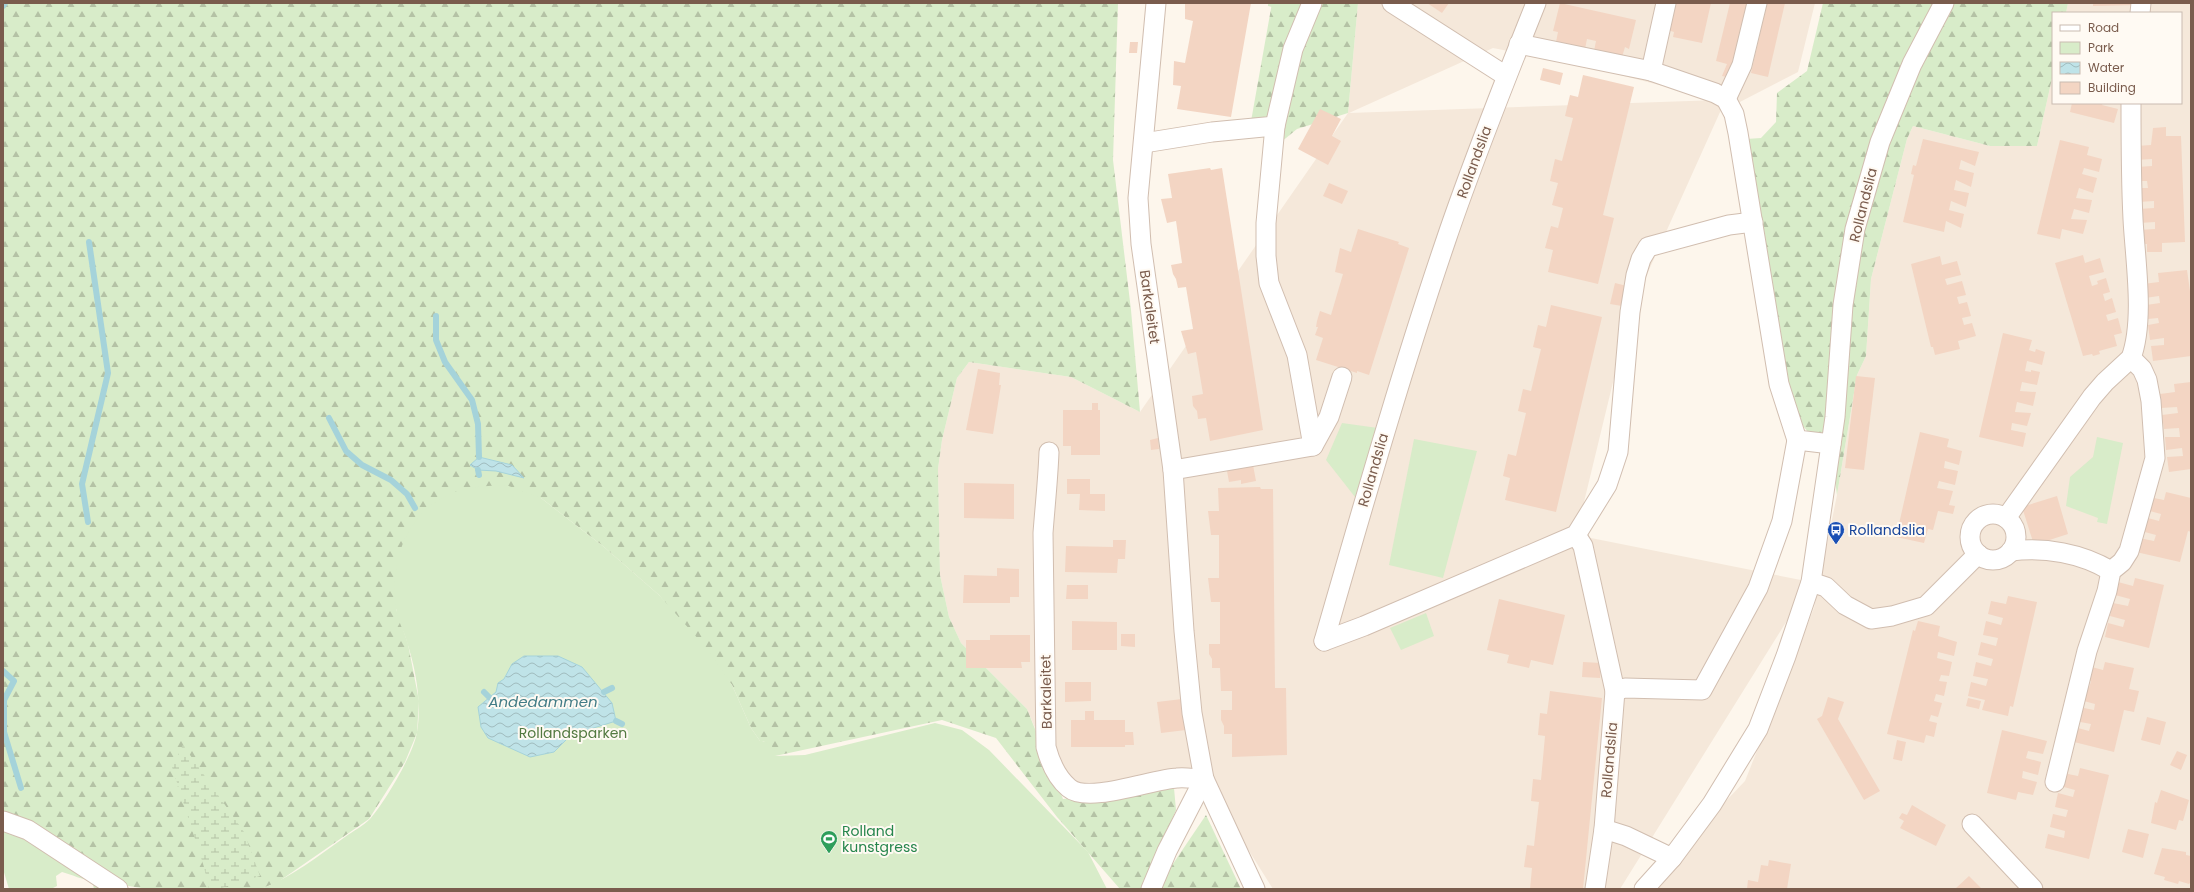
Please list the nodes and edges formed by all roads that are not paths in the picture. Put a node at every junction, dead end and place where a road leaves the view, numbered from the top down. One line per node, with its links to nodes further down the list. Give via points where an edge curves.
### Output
1 (1156, 3): 14 (street, Barkaleitet)
2 (1312, 3): 13 (street, via 1293,49)
3 (1392, 3): 10 (street)
4 (1536, 3): 8 (street, Rollandslia)
5 (1666, 3): 9 (street)
6 (1757, 3): 11 (street, via 1742,65)
7 (1944, 3): 19 (street, Rollandslia, via 1912,64 1880,142 1855,229 1843,305)
8 (1520, 44): 9 (street); 10 (street, Rollandslia)
9 (1651, 71): 11 (street, via 1715,93)
10 (1506, 76): 24 (street, Rollandslia, via 1446,240 1381,442 1324,641)
11 (1726, 100): 15 (street, via 1734,114)
12 (2131, 104): 16 (street, via 2133,218 2138,287 2137,327)
13 (1275, 126): 14 (street, via 1212,132); 20 (street, via 1266,222 1268,276 1297,355)
14 (1144, 143): 22 (street, Barkaleitet, via 1138,198 1141,244)
15 (1753, 222): 18 (street, via 1779,384); 24 (street, via 1729,225 1648,248 1641,259 1630,312 1618,452 1607,486)
16 (2131, 358): 23 (street, via 2092,397); 27 (street, via 2142,369 2147,380 2155,458 2129,551 2122,562)
17 (1342, 377): 20 (street, via 1329,417)
18 (1797, 440): 19 (street); 29 (street, via 1782,521 1758,588 1702,690 1626,688)
19 (1831, 444): 28 (street, Rollandslia)
20 (1314, 446): 22 (street)
21 (1049, 452): 30 (street, Barkaleitet, via 1043,533 1046,747 1050,764 1070,789 1085,793 1102,793 1176,778)
22 (1173, 470): 30 (street, Barkaleitet, via 1192,713)
23 (2006, 518): 25 (street, via 2015,529 2015,544); 26 (street, via 1992,514 1978,519 1971,533 1971,540)
24 (1576, 535): 29 (street, Rollandslia, via 1583,546)
25 (2011, 551): 26 (street, via 1999,559); 27 (street, via 2045,550 2094,561)
26 (1978, 554): 28 (street, via 1926,606 1892,616 1871,619 1845,605 1826,587)
27 (2111, 571): 31 (street, via 2087,652)
28 (1811, 582): 35 (street, Rollandslia, via 1758,729 1712,804)
29 (1615, 691): 34 (street, Rollandslia)
30 (1204, 779): 37 (street, via 1167,851); 38 (street, Barkaleitet)
31 (2056, 782)
32 (3, 822): 36 (street, via 28,830)
33 (1972, 824): 41 (street)
34 (1604, 829): 35 (street, via 1626,836); 39 (street, Rollandslia)
35 (1672, 858): 40 (street, Rollandslia)
36 (118, 889)
37 (1151, 889)
38 (1255, 889)
39 (1595, 889)
40 (1644, 889)
41 (2033, 889)

